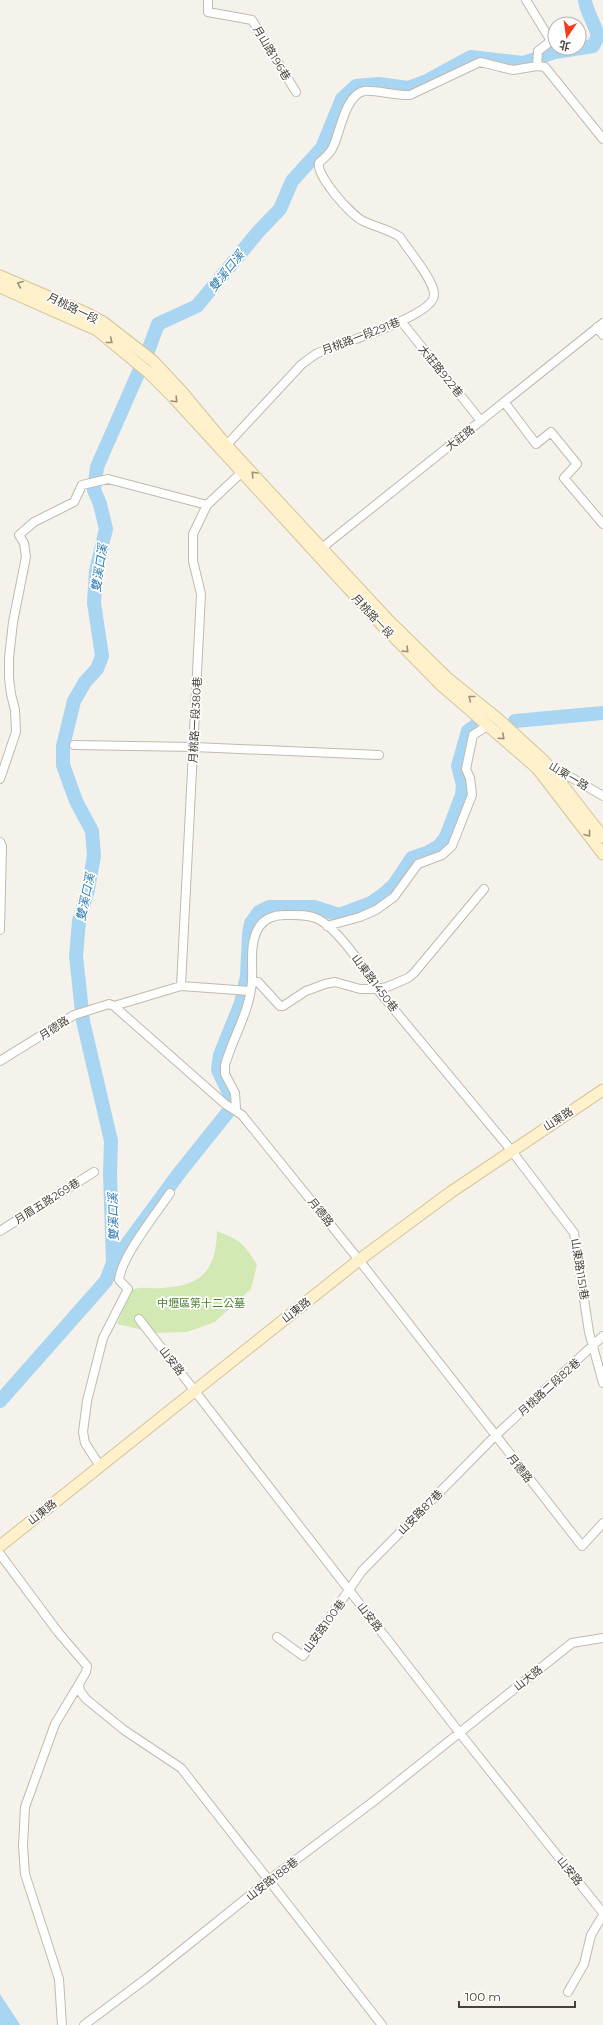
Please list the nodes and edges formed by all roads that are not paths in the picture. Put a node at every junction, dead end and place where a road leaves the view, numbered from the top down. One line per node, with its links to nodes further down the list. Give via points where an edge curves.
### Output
1 (208, 0): 4 (street, 月山路196巷, via 208,12 252,20)
2 (526, 0): 3 (street, via 551,42 538,51)
3 (537, 66): 5 (street, via 545,67); 10 (street, 月桃路一段291巷, via 513,70 480,62 410,95 398,96 364,91 353,99 346,112 334,146 319,163 318,168 351,212 400,237 432,286 432,302 425,309)
4 (296, 92)
5 (603, 139)
6 (0, 276): 8 (street, 月桃路一段, one-way to 6)
7 (0, 288): 9 (street, 月桃路一段)
8 (43, 294): 9 (street); 15 (street, 月桃路一段, via 103,322 153,361 182,392)
9 (46, 308): 15 (street, 月桃路一段, one-way to 15, via 97,330 148,372)
10 (401, 321): 14 (street, 大莊路922巷); 15 (street, 月桃路一段291巷, via 314,355 301,365)
11 (600, 325): 12 (street); 13 (street, 大莊路)
12 (603, 335)
13 (505, 403): 14 (street, 大莊路); 18 (street, via 536,444 551,432 577,464 564,478)
14 (482, 421): 19 (street, 大莊路)
15 (224, 448): 16 (street, 月桃路一段); 19 (street, 月桃路一段, one-way to 15)
16 (241, 473): 17 (street, 月桃路一段380巷); 19 (street, 月桃路一段)
17 (206, 505): 23 (street, 月桃路一段380巷, via 193,534 193,561 201,594); 26 (street, via 108,480 82,485 74,502 34,522 19,535 24,543 26,557 13,622 9,658 11,694 16,710 16,732)
18 (602, 521)
19 (319, 550): 20 (street, 月桃路一段)
20 (385, 622): 21 (street, 月桃路一段, one-way to 21, via 440,684); 25 (street, 月桃路一段, one-way to 20, via 498,719 446,677)
21 (489, 725): 25 (street, 月桃路一段, one-way to 25); 32 (street, via 473,735 466,769 472,795 452,846 442,855 418,864 394,897 376,910)
22 (74, 745): 23 (street)
23 (194, 747): 24 (street); 35 (street, 月桃路一段380巷)
24 (379, 755)
25 (541, 765): 27 (street, 山東一路); 28 (street, 月桃路一段); 30 (street, 月桃路一段, one-way to 30)
26 (0, 779)
27 (603, 796)
28 (603, 837)
29 (0, 842): 33 (street)
30 (603, 854)
31 (484, 889): 36 (street, via 414,973 400,982)
32 (328, 926): 34 (street, 山東路1450巷, via 306,915 277,915 268,919 260,926 254,937); 36 (street, 山東路1450巷, via 364,967)
33 (0, 930)
34 (252, 982): 36 (street, via 258,982 280,1006 306,991 335,982 360,989); 37 (street, 山東路1450巷)
35 (180, 986): 37 (street); 38 (street)
36 (378, 989): 42 (street, 山東路1450巷)
37 (250, 991): 41 (street, 山東路1450巷, via 248,1004 226,1065 225,1074 235,1093)
38 (114, 1006): 39 (street, 月德路, via 109,1004 74,1015); 41 (street, 月德路, via 225,1104)
39 (0, 1061)
40 (603, 1090): 42 (street, 山東路)
41 (236, 1109): 46 (street, 月德路)
42 (511, 1150): 46 (street, 山東路); 49 (street, 山東路1151巷, via 574,1233)
43 (94, 1172): 45 (street, 月眉五路269巷)
44 (170, 1193): 53 (street, via 119,1273 119,1280 128,1289 103,1338 92,1376 83,1432 85,1444)
45 (0, 1231)
46 (359, 1260): 51 (street, 山東路); 52 (street, 月德路)
47 (139, 1319): 51 (street, 山安路)
48 (603, 1336): 49 (street, 月桃路二段82巷)
49 (592, 1347): 50 (street, 山東路1151巷); 52 (street, 月桃路二段82巷)
50 (603, 1383)
51 (195, 1390): 53 (street, 山東路); 57 (street, 山安路)
52 (495, 1436): 54 (street, 月德路, via 582,1546); 57 (street, 山安路87巷, via 362,1570)
53 (100, 1466): 55 (street, 山東路)
54 (603, 1522)
55 (0, 1546)
56 (0, 1554): 60 (street, via 58,1632 87,1666)
57 (350, 1590): 58 (street, 山安路100巷, via 303,1656); 61 (street, 山安路)
58 (277, 1637)
59 (603, 1638): 61 (street, 山大路, via 572,1643)
60 (79, 1684): 62 (street, via 80,1691 86,1699 124,1730 181,1768); 65 (street, via 55,1724 25,1806 25,1874 59,1979)
61 (459, 1732): 62 (street, 山安路188巷, via 374,1801); 63 (street, 山安路)
62 (269, 1880): 66 (street, 山安路188巷); 67 (street)
63 (603, 1914): 64 (street, via 591,1935 584,1964)
64 (568, 1992)
65 (62, 2025)
66 (84, 2025)
67 (382, 2025)

